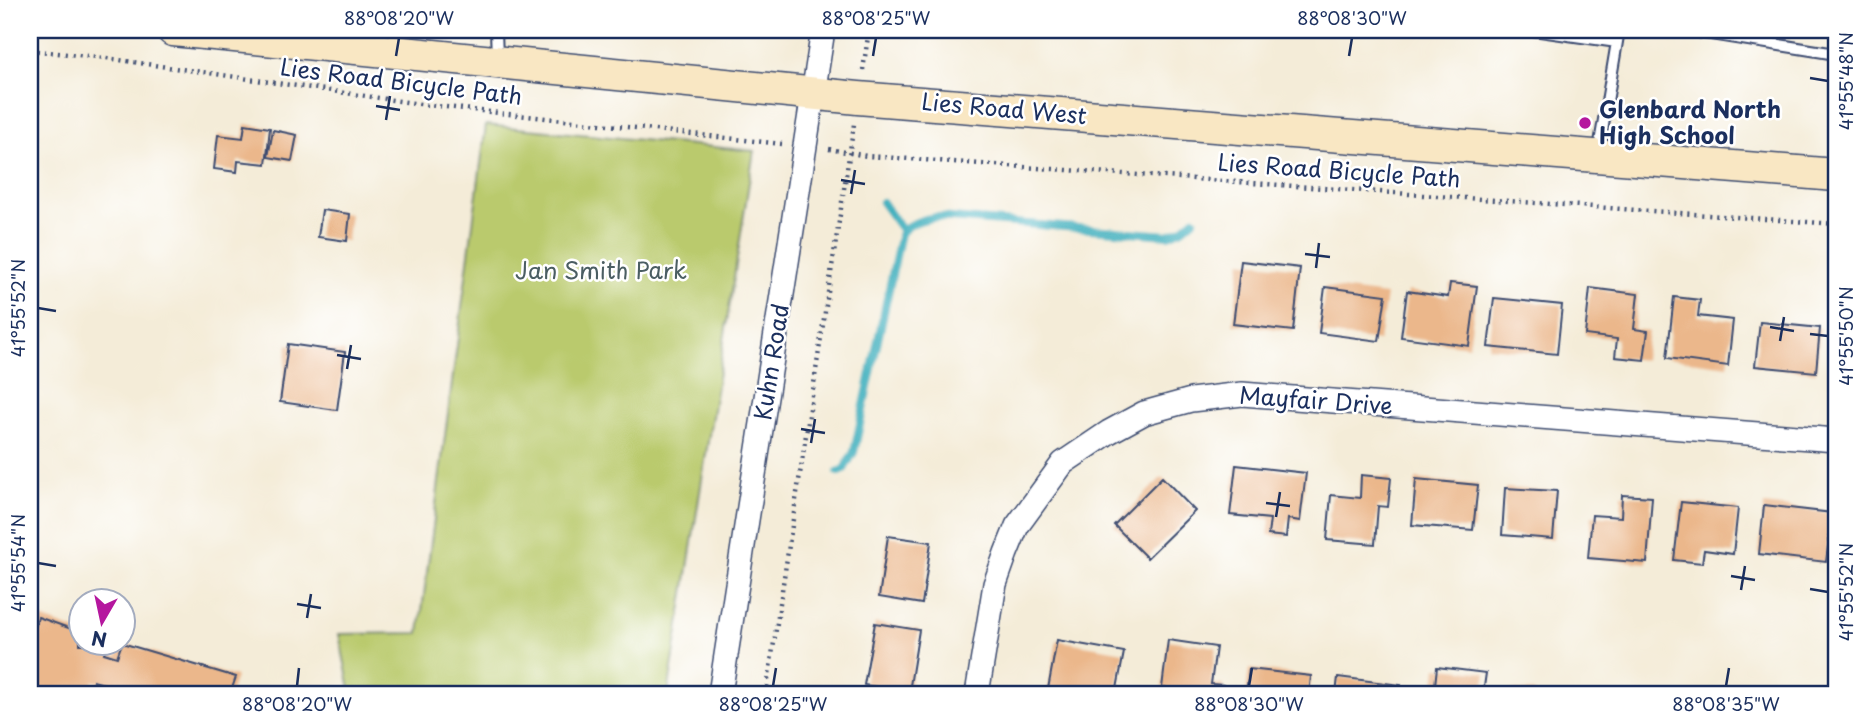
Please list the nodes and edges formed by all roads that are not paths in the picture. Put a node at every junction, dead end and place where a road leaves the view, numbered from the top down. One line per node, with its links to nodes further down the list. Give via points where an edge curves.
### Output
1 (173, 30): 9 (street, Lies Road West)
2 (496, 30): 9 (lane)
3 (823, 30): 10 (street, Kuhn Road)
4 (1533, 30): 7 (lane)
5 (1619, 30): 7 (lane)
6 (1686, 30): 8 (lane)
7 (1617, 42): 11 (lane)
8 (1836, 54)
9 (497, 62): 10 (street, Lies Road West)
10 (813, 94): 11 (street, Lies Road West); 14 (street, Kuhn Road)
11 (1598, 156): 12 (street, Lies Road West)
12 (1836, 175)
13 (1836, 440): 15 (street, Mayfair Drive, via 1242,394 1166,405 1109,432 1063,463 1017,526 995,584)
14 (720, 694)
15 (977, 694)

